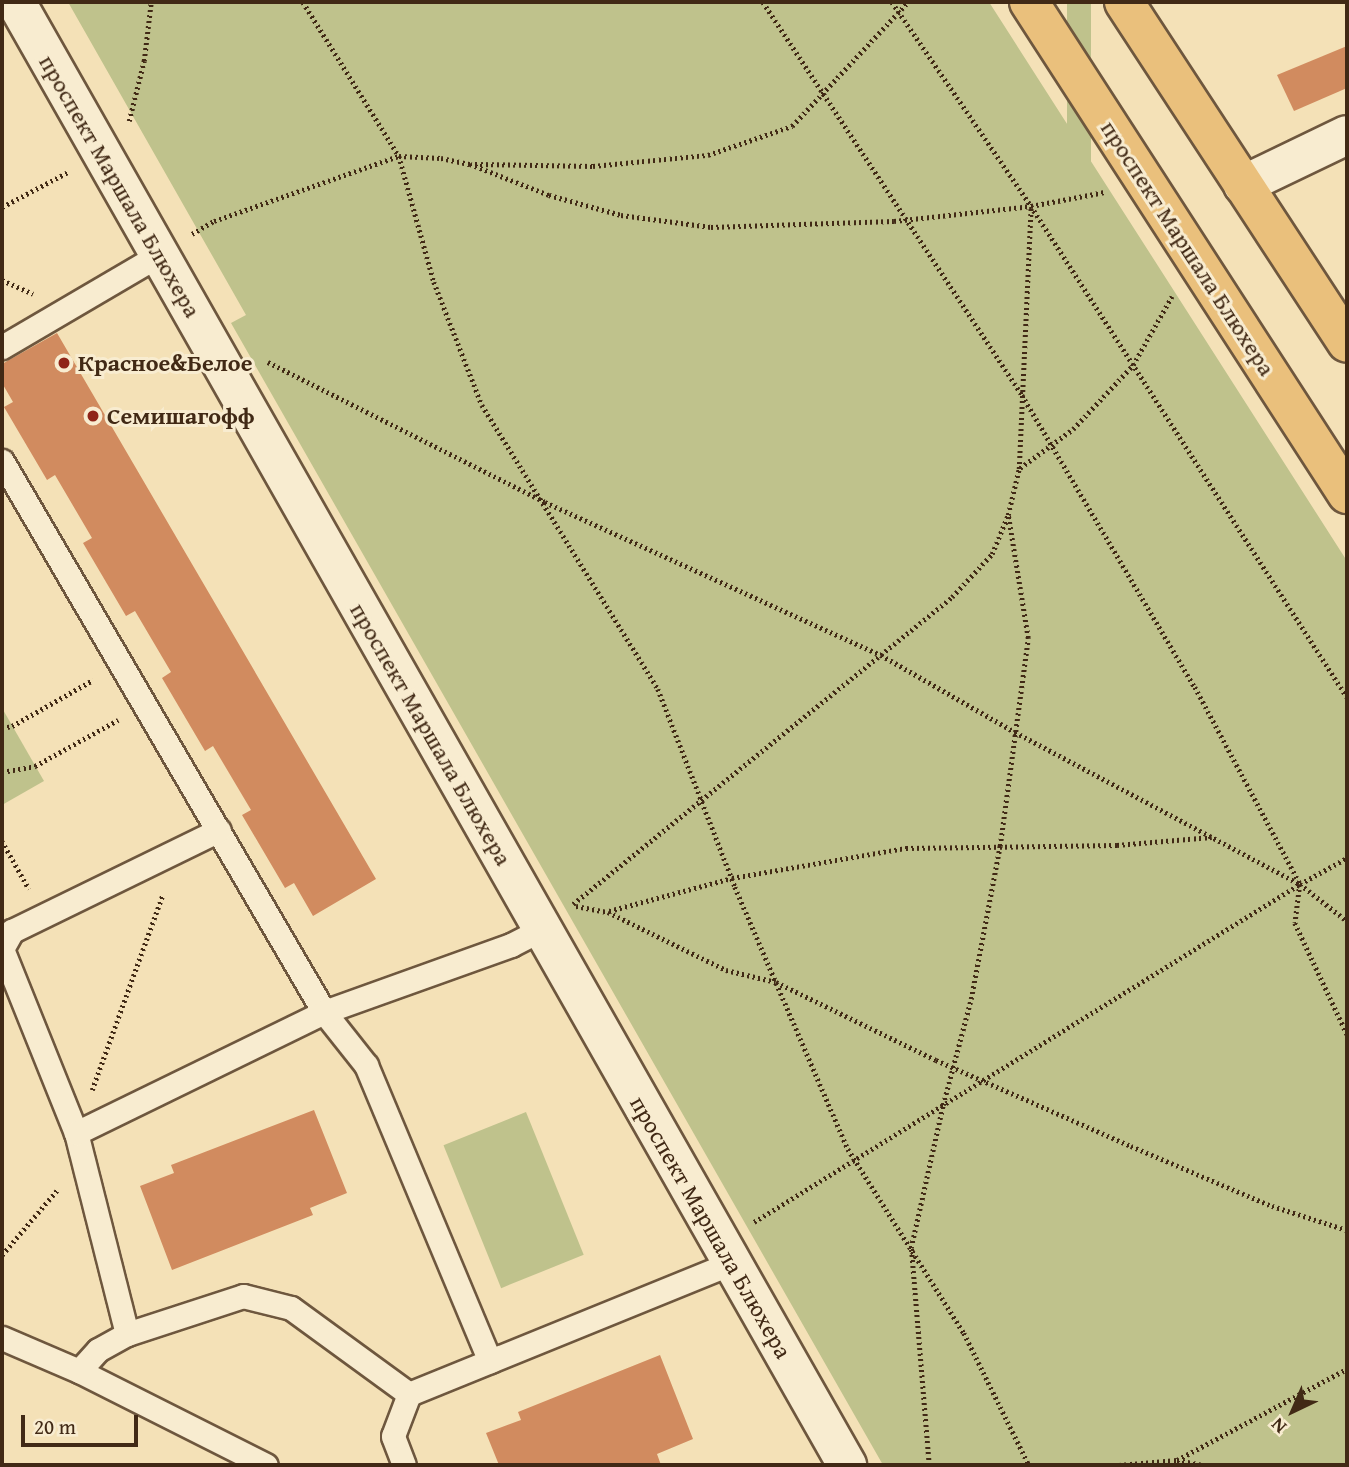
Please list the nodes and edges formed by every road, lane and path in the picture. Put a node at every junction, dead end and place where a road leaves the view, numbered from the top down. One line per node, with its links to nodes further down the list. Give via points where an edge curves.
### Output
1 (16, 2): 12 (street, проспект Маршала Блюхера)
2 (150, 2): 12 (path, via 144,61)
3 (303, 2): 13 (path)
4 (763, 2): 10 (path)
5 (892, 2): 9 (path)
6 (908, 2): 9 (path)
7 (1030, 2): 15 (main road, проспект Маршала Блюхера)
8 (1124, 2): 16 (main road)
9 (899, 12): 10 (path); 17 (path)
10 (822, 94): 14 (path, via 792,126 708,155 593,166); 19 (path)
11 (1347, 135): 16 (street)
12 (114, 142): 18 (path); 20 (street, проспект Маршала Блюхера)
13 (399, 156): 14 (path); 20 (path, via 214,220); 31 (path, via 434,282 482,405)
14 (470, 164): 19 (path, via 549,195 621,215 698,225)
15 (1147, 185): 17 (path); 21 (main road, проспект Маршала Блюхера)
16 (1243, 185): 22 (main road)
17 (1031, 206): 19 (path); 25 (path); 26 (path)
18 (2, 207)
19 (908, 219): 26 (path)
20 (173, 246): 23 (lane); 52 (street, проспект Маршала Блюхера)
21 (1194, 257): 25 (path); 30 (main road, проспект Маршала Блюхера)
22 (1347, 343)
23 (2, 347)
24 (263, 355): 31 (path, via 271,366)
25 (1133, 365): 27 (path, via 1073,429); 35 (path)
26 (1022, 395): 27 (path); 29 (path)
27 (1052, 444): 29 (path); 48 (path, via 1195,687)
28 (2, 461): 34 (lane)
29 (1019, 469): 32 (path)
30 (1347, 494)
31 (545, 502): 33 (path); 40 (path, via 658,689)
32 (1008, 515): 33 (path, via 992,554 952,597); 38 (path, via 1028,638)
33 (881, 655): 38 (path); 40 (path)
34 (121, 664): 36 (lane); 37 (path)
35 (1347, 697)
36 (145, 704): 39 (path, via 35,766); 41 (lane)
37 (2, 728)
38 (1015, 732): 42 (path); 44 (path)
39 (2, 772)
40 (703, 800): 47 (path); 49 (path, via 571,906)
41 (219, 830): 45 (lane); 54 (lane)
42 (1212, 837): 44 (path, via 1117,845); 48 (path)
43 (2, 841): 50 (path)
44 (1000, 846): 47 (path, via 905,848); 56 (path)
45 (179, 849): 50 (lane); 59 (path)
46 (1347, 858): 48 (path)
47 (732, 878): 49 (path); 53 (path)
48 (1300, 884): 51 (path); 55 (path, via 1294,923); 57 (path)
49 (608, 912): 53 (path, via 726,970)
50 (44, 915): 59 (lane, via 12,931 2,949)
51 (1347, 921)
52 (542, 929): 54 (lane, via 511,945); 64 (street, проспект Маршала Блюхера)
53 (776, 982): 56 (path); 61 (path)
54 (324, 1012): 59 (lane); 68 (lane, via 366,1065)
55 (1347, 1034)
56 (953, 1067): 57 (path); 58 (path)
57 (984, 1080): 58 (path); 62 (path, via 1272,1206)
58 (943, 1105): 61 (path); 63 (path)
59 (76, 1133): 60 (lane)
60 (83, 1159): 65 (path); 66 (lane)
61 (855, 1160): 63 (path); 64 (path)
62 (1347, 1230)
63 (911, 1248): 76 (path); 77 (path, via 964,1333)
64 (727, 1253): 68 (lane); 75 (street, проспект Маршала Блюхера)
65 (2, 1255)
66 (127, 1334): 70 (lane, via 98,1350); 71 (lane, via 243,1296 290,1308)
67 (2, 1338): 70 (lane)
68 (490, 1361): 71 (lane)
69 (1347, 1369): 72 (path)
70 (79, 1371): 73 (lane)
71 (409, 1394): 74 (lane, via 393,1436)
72 (1177, 1460): 78 (path); 79 (path)
73 (265, 1465)
74 (404, 1465)
75 (847, 1465)
76 (929, 1465)
77 (1029, 1465)
78 (1118, 1465)
79 (1203, 1465)

